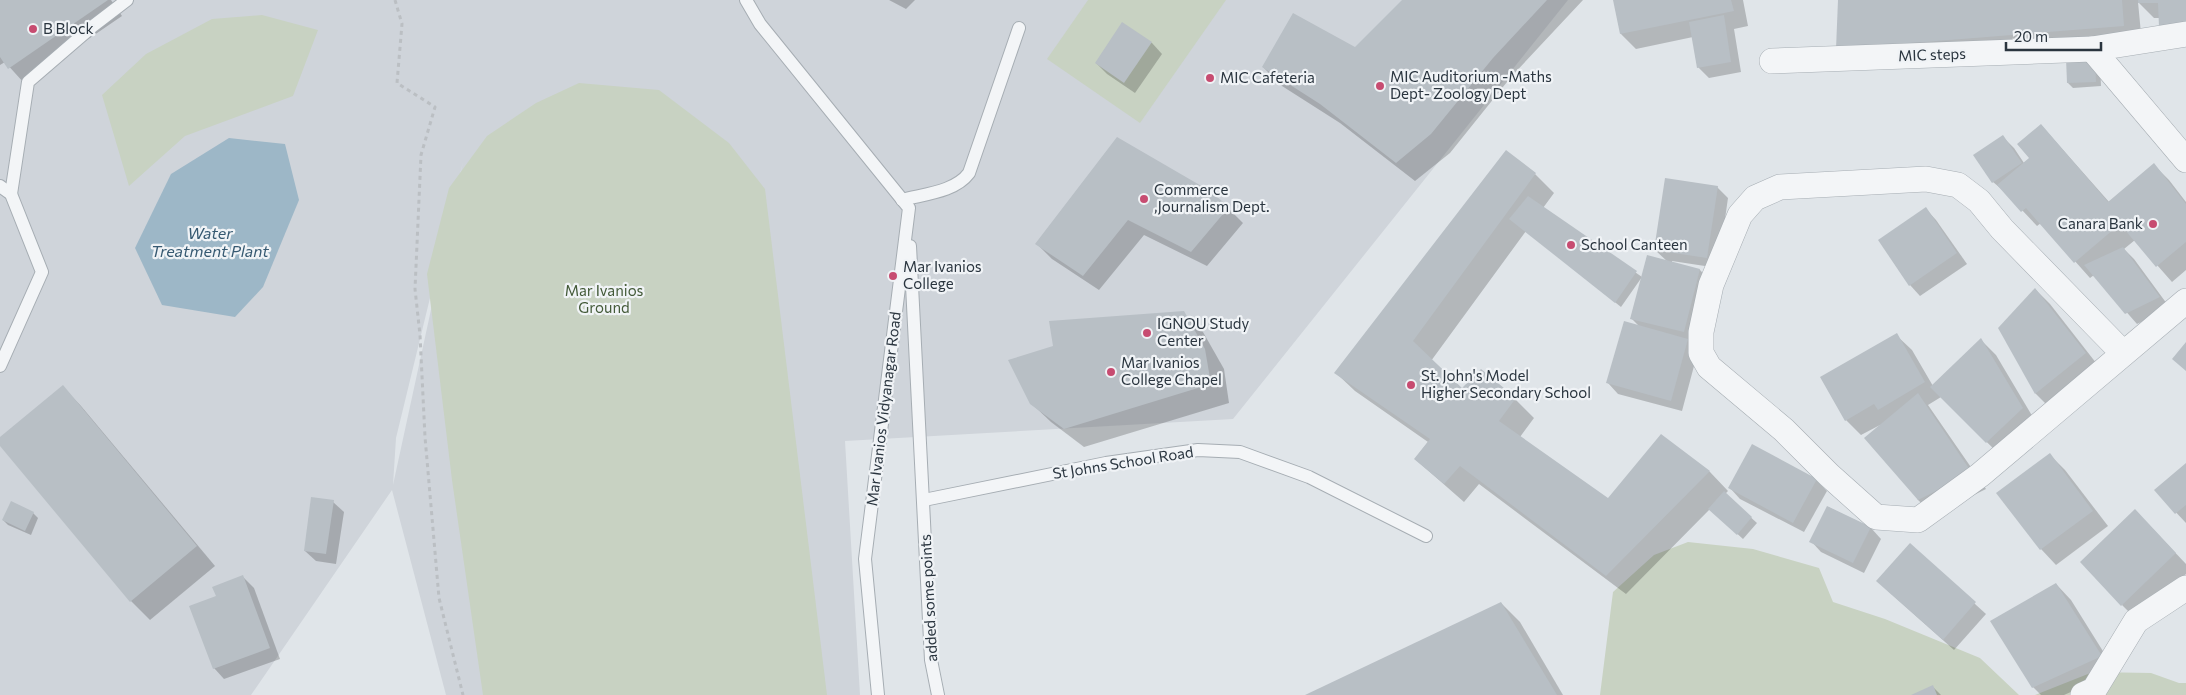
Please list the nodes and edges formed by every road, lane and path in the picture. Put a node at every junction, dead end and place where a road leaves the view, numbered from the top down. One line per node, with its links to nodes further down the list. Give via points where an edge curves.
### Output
1 (127, 0): 10 (lane, via 28,82)
2 (395, 0): 18 (path, via 402,24 397,83 435,107 421,155 415,289 439,598)
3 (746, 0): 11 (lane, via 760,24)
4 (1019, 28): 11 (lane, via 969,173 952,187)
5 (2186, 34): 6 (street, MIC steps)
6 (2092, 49): 7 (street, MIC steps); 8 (street)
7 (1772, 61)
8 (2186, 160)
9 (0, 186): 10 (lane)
10 (11, 194): 14 (lane, via 42,272)
11 (905, 204): 15 (lane, added some points); 19 (lane, Mar Ivanios Vidyanagar Road, via 865,559)
12 (2186, 301): 13 (street)
13 (2123, 353): 13 (street, via 1980,475 1918,520 1876,517 1784,430 1709,367 1701,352 1701,332 1711,285 1740,215 1755,198 1780,187 1926,179 1958,185 1979,201 2008,236)
14 (0, 366)
15 (924, 500): 16 (lane, St Johns School Road, via 1106,464 1198,450 1240,452 1309,477); 20 (lane, added some points, via 931,660)
16 (1426, 536)
17 (2186, 588): 21 (street, via 2136,622 2094,690)
18 (463, 695)
19 (878, 695)
20 (938, 695)
21 (2083, 695)

